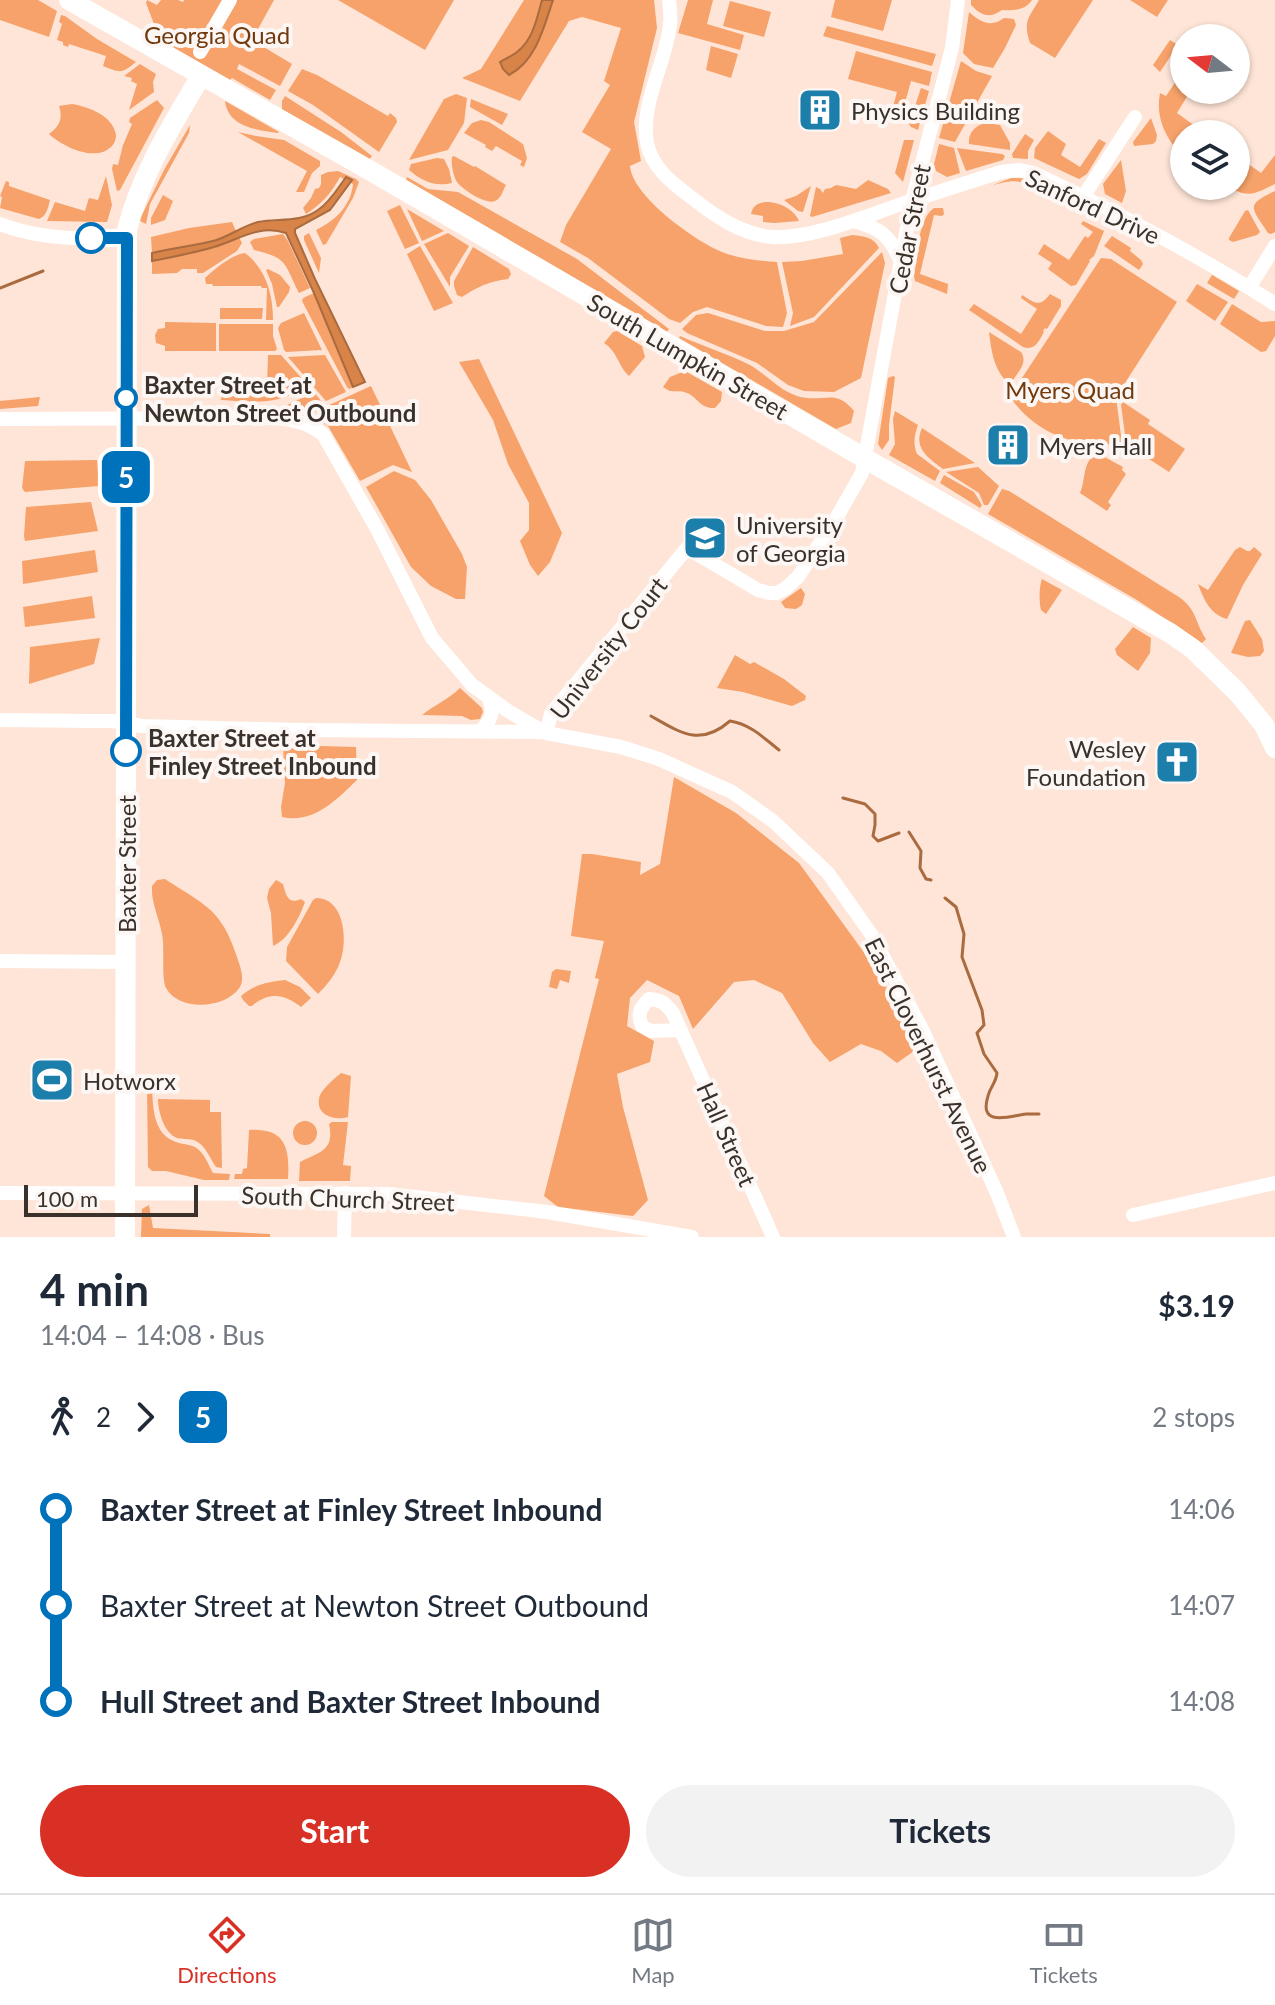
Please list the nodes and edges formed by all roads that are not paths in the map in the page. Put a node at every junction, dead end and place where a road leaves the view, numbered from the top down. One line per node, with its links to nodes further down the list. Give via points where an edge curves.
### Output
1 (69, 0): 8 (main road, South Lumpkin Street)
2 (230, 0): 7 (street)
3 (669, 0): 6 (street, Sanford Drive)
4 (678, 0): 6 (street)
5 (958, 0): 11 (street, Cedar Street, via 952,48)
6 (671, 23): 12 (street, Sanford Drive, via 646,119 652,160 671,183 726,222 757,234 802,234)
7 (200, 52)
8 (201, 76): 14 (main road, Baxter Street, via 141,185); 21 (main road, South Lumpkin Street)
9 (1135, 117): 10 (street)
10 (1083, 197): 11 (street, Sanford Drive, via 1019,170); 17 (street, Sanford Drive)
11 (912, 201): 12 (street, Sanford Drive); 16 (street, Cedar Street)
12 (853, 220): 16 (street, via 887,236)
13 (0, 224): 14 (street, via 48,237)
14 (127, 238): 19 (main road, Baxter Street)
15 (1275, 246): 17 (street)
16 (902, 263): 21 (street, Cedar Street)
17 (1249, 288): 18 (street, Sanford Drive)
18 (1275, 304)
19 (126, 418): 20 (street, East Cloverhurst Avenue); 22 (street, East Cloverhurst Avenue, via 276,418 309,424 323,434 432,638); 24 (main road, Baxter Street)
20 (0, 419)
21 (866, 459): 26 (street, University Court, via 799,575 777,593 758,590 687,548 551,714); 27 (main road, South Lumpkin Street, via 1193,649 1238,693)
22 (489, 698): 25 (street, via 491,716); 26 (street, East Cloverhurst Avenue)
23 (0, 720): 24 (street)
24 (126, 724): 25 (street); 29 (main road, Baxter Street)
25 (480, 731): 26 (street)
26 (546, 733): 41 (street, East Cloverhurst Avenue, via 659,759 732,792 773,821 828,873 871,934 923,1031)
27 (1275, 748)
28 (0, 961): 29 (street)
29 (126, 962): 34 (main road, Baxter Street)
30 (680, 1030): 40 (street, Hall Street)
31 (1275, 1183): 35 (street)
32 (0, 1193): 34 (street, South Church Street)
33 (345, 1193): 34 (street, South Church Street); 36 (street, South Church Street, via 547,1212); 38 (street)
34 (126, 1194): 37 (main road, Baxter Street)
35 (1133, 1215)
36 (616, 1231): 39 (street, South Church Street)
37 (125, 1237)
38 (344, 1237)
39 (692, 1237)
40 (773, 1237)
41 (1014, 1237)

